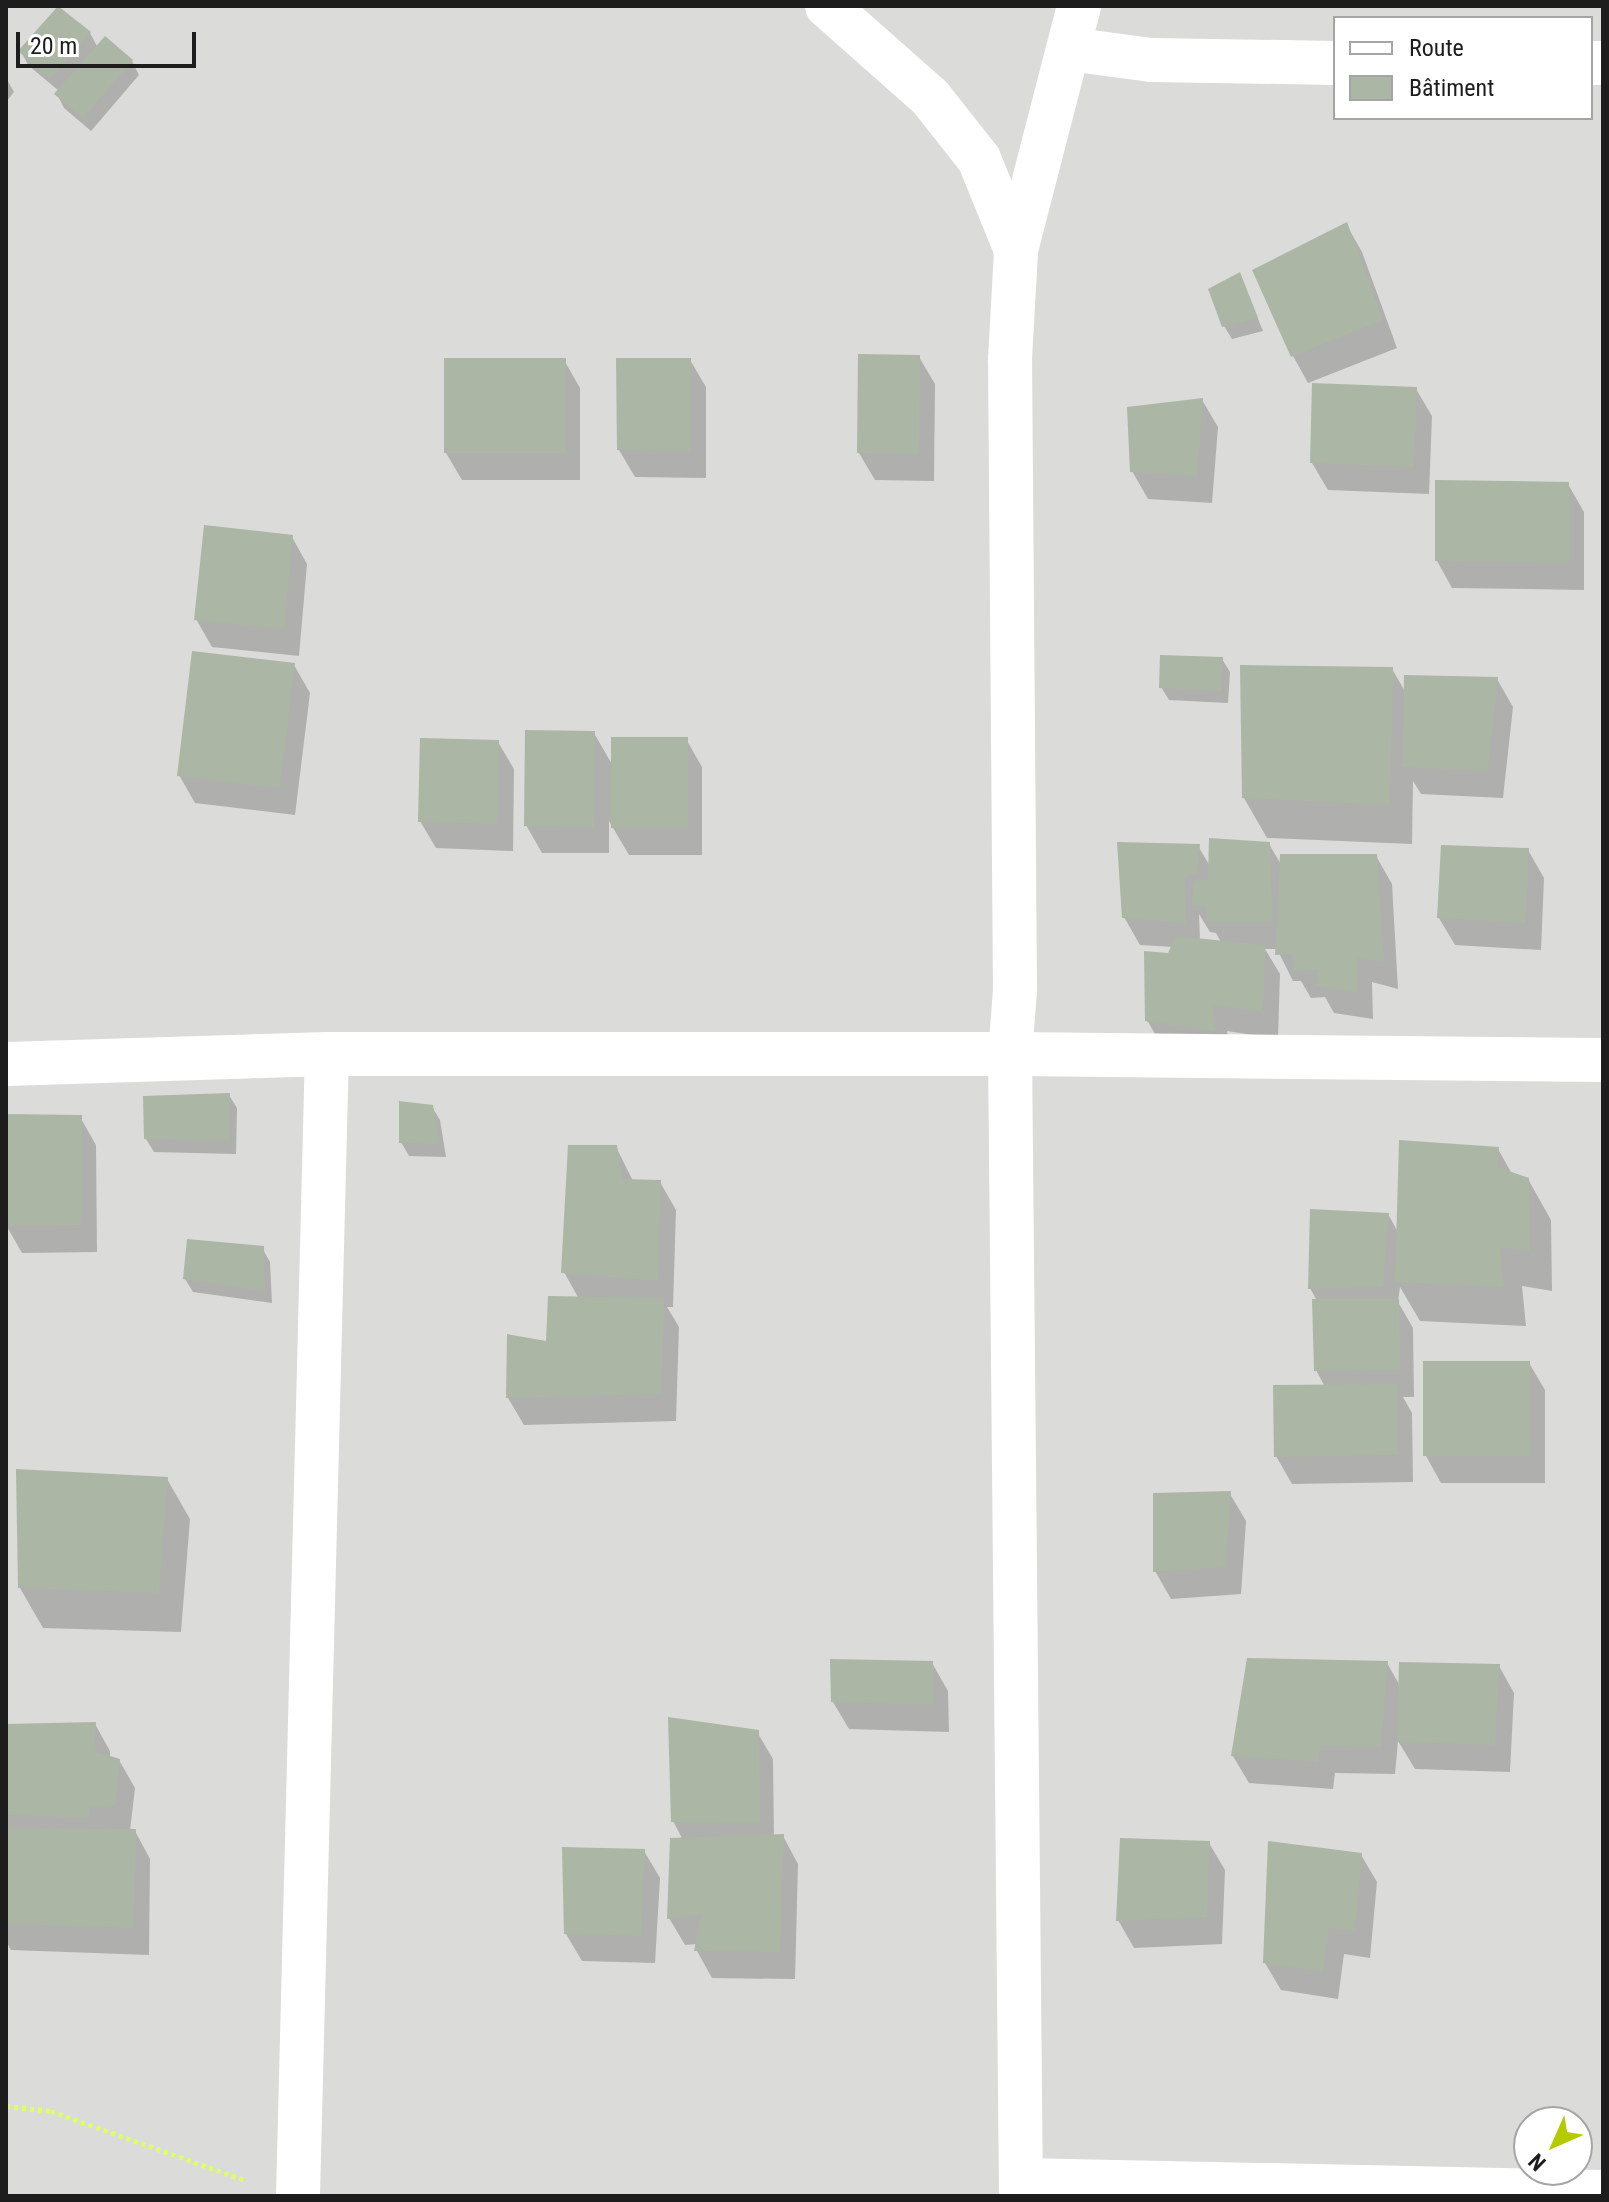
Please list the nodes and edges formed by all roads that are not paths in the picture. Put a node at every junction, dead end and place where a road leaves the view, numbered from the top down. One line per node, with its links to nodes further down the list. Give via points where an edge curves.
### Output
1 (827, 6): 5 (street, via 930,97 979,159)
2 (1079, 6): 3 (street)
3 (1069, 49): 4 (street, via 1151,60); 5 (street)
4 (1333, 63)
5 (1016, 250): 7 (street, via 1010,359 1015,990)
6 (327, 1054): 7 (street); 9 (street); 12 (street)
7 (1010, 1054): 8 (street); 10 (street)
8 (1603, 1060)
9 (6, 1064)
10 (1021, 2188): 11 (street)
11 (1603, 2192)
12 (298, 2196)

